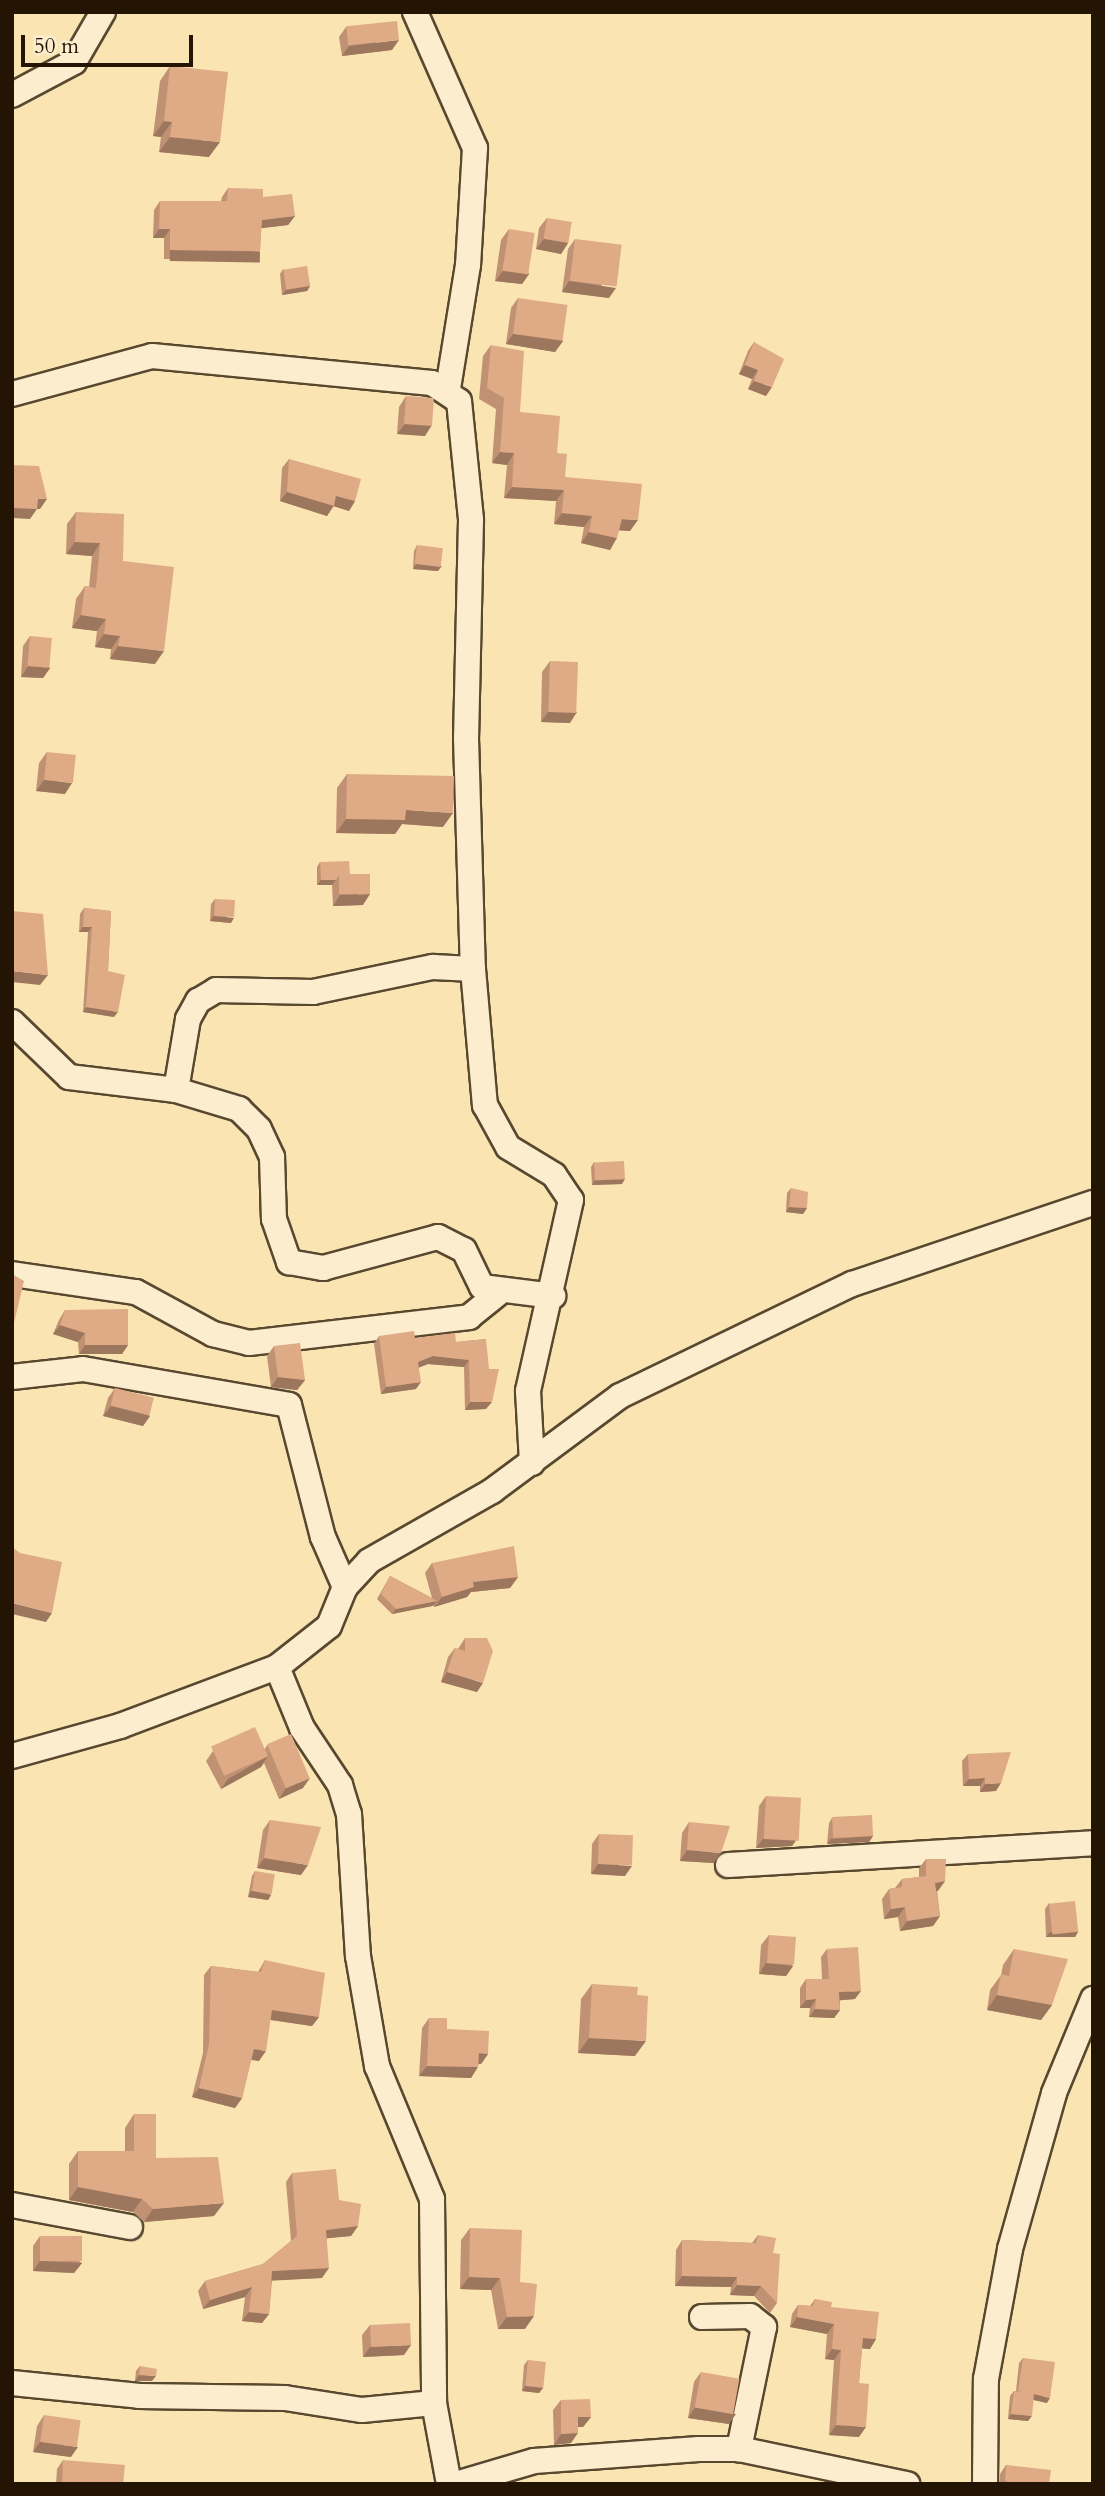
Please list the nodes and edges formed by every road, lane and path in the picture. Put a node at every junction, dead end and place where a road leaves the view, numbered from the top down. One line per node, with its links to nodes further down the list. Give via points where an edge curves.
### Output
1 (103, 12): 3 (street, via 74,62)
2 (415, 12): 4 (street, via 475,148 468,265)
3 (12, 95)
4 (448, 389): 5 (street, via 152,356); 6 (street, via 459,401 471,520 466,738)
5 (12, 394)
6 (472, 969): 8 (street, via 433,967 313,992 216,990 188,1019); 12 (street, via 485,1105 494,1129 508,1147 554,1175 571,1200)
7 (12, 1022): 8 (street, via 69,1077)
8 (176, 1090): 11 (street, via 216,1098 259,1129 272,1157 279,1246 289,1262 323,1268 438,1237 464,1250 473,1276)
9 (1093, 1203): 14 (street, via 852,1284 620,1396)
10 (12, 1274): 11 (street, via 136,1292 213,1334 249,1343 469,1317)
11 (497, 1293): 12 (street)
12 (553, 1296): 14 (street, via 525,1413)
13 (12, 1377): 15 (street, via 83,1369 289,1405 323,1537)
14 (532, 1463): 15 (street, via 369,1561)
15 (345, 1587): 16 (street, via 329,1626)
16 (277, 1667): 17 (street, via 120,1726); 25 (street, via 302,1728 346,1805 356,1859 358,1955 377,2066 432,2200)
17 (12, 1756)
18 (1093, 1843): 19 (street)
19 (728, 1866)
20 (1093, 1999): 30 (street, via 1054,2093 1005,2273 986,2379)
21 (12, 2204): 22 (street)
22 (130, 2227)
23 (702, 2317): 26 (street, via 750,2316 764,2327)
24 (12, 2384): 25 (street, via 139,2396 285,2398 362,2410)
25 (434, 2403): 27 (street)
26 (739, 2449): 28 (street, via 534,2461); 29 (street)
27 (449, 2484)
28 (456, 2484)
29 (907, 2484)
30 (985, 2484)

